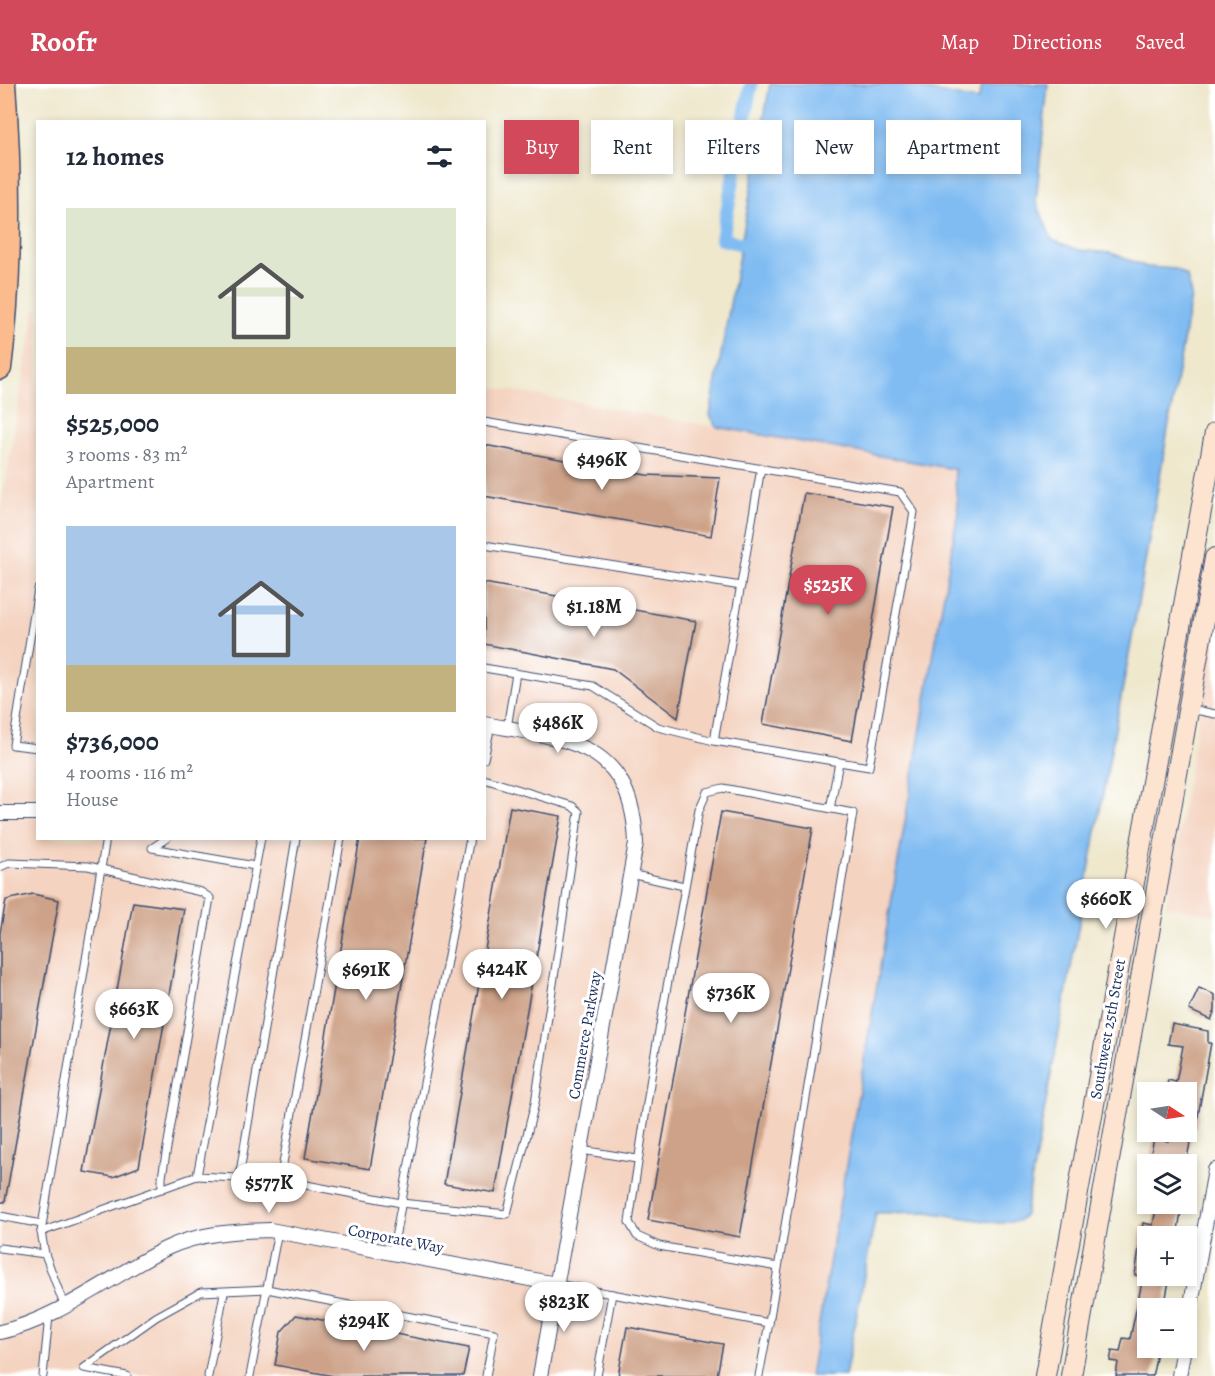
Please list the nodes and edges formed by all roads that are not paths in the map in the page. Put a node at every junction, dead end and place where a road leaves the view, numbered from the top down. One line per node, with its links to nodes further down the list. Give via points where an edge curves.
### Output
1 (4, 84): 2 (main road, via 10,160)
2 (4, 283): 3 (main road)
3 (0, 368)
4 (486, 422): 6 (lane)
5 (1215, 433): 7 (street, Southwest 25th Street)
6 (761, 468): 10 (lane); 21 (lane, via 900,492 914,512 869,767)
7 (1210, 492): 70 (street, Southwest 25th Street)
8 (486, 545): 10 (lane)
9 (1215, 558): 14 (street, Southwest 25th Street)
10 (741, 586): 18 (lane)
11 (36, 601): 20 (lane, via 13,745)
12 (486, 668): 13 (lane)
13 (516, 673): 17 (lane); 18 (lane, via 593,686 658,727)
14 (1189, 708): 15 (lane); 71 (street, Southwest 25th Street)
15 (1215, 714)
16 (488, 725): 17 (street, Commerce Parkway); 19 (lane)
17 (507, 728): 35 (street, Commerce Parkway, via 561,738 589,749 611,767 628,793 635,820 636,843)
18 (714, 741): 21 (lane)
19 (486, 742)
20 (36, 748)
21 (839, 762): 23 (lane)
22 (486, 780): 44 (lane, via 572,806 579,813 535,1103 507,1214)
23 (830, 809): 36 (lane, via 723,788 707,792 699,810); 51 (lane, via 853,813)
24 (0, 813): 25 (street)
25 (36, 813)
26 (106, 840): 34 (lane)
27 (164, 840): 32 (lane, via 152,848)
28 (261, 840): 32 (lane)
29 (296, 840): 41 (lane)
30 (341, 840): 42 (lane)
31 (470, 840): 44 (lane)
32 (255, 866): 40 (lane)
33 (0, 867): 34 (lane, via 9,863 88,866)
34 (100, 870): 43 (lane, via 201,892 210,898); 46 (lane)
35 (630, 874): 36 (lane); 37 (street, Commerce Parkway)
36 (684, 886): 38 (lane)
37 (580, 1150): 38 (lane); 52 (street, Commerce Parkway)
38 (637, 1159): 51 (lane, via 629,1222 637,1236 659,1246)
39 (1215, 1170): 56 (street)
40 (197, 1176): 41 (lane); 43 (lane)
41 (239, 1178): 42 (lane)
42 (280, 1180): 44 (lane)
43 (162, 1189): 46 (lane)
44 (401, 1203): 50 (lane)
45 (0, 1216): 46 (lane)
46 (41, 1228): 49 (lane)
47 (278, 1232): 50 (street, Corporate Way); 53 (lane); 57 (street, Corporate Way, via 222,1231 169,1247)
48 (0, 1248): 49 (lane)
49 (45, 1254): 57 (lane)
50 (392, 1254): 52 (street, Corporate Way)
51 (778, 1267): 59 (lane)
52 (556, 1284): 55 (lane); 67 (street, Commerce Parkway)
53 (267, 1289): 54 (lane); 65 (lane); 66 (lane, via 494,1333)
54 (224, 1293): 63 (lane, via 201,1292 156,1317 84,1368); 64 (lane)
55 (612, 1294): 59 (lane); 68 (lane)
56 (1192, 1298)
57 (64, 1305): 58 (street, Corporate Way)
58 (49, 1313): 60 (street, Corporate Way); 62 (lane)
59 (769, 1323): 69 (lane)
60 (0, 1332)
61 (1182, 1358): 72 (street)
62 (43, 1376)
63 (127, 1376)
64 (208, 1376)
65 (250, 1376)
66 (486, 1376)
67 (540, 1376)
68 (597, 1376)
69 (759, 1376)
70 (1045, 1376)
71 (1071, 1376)
72 (1179, 1376)

